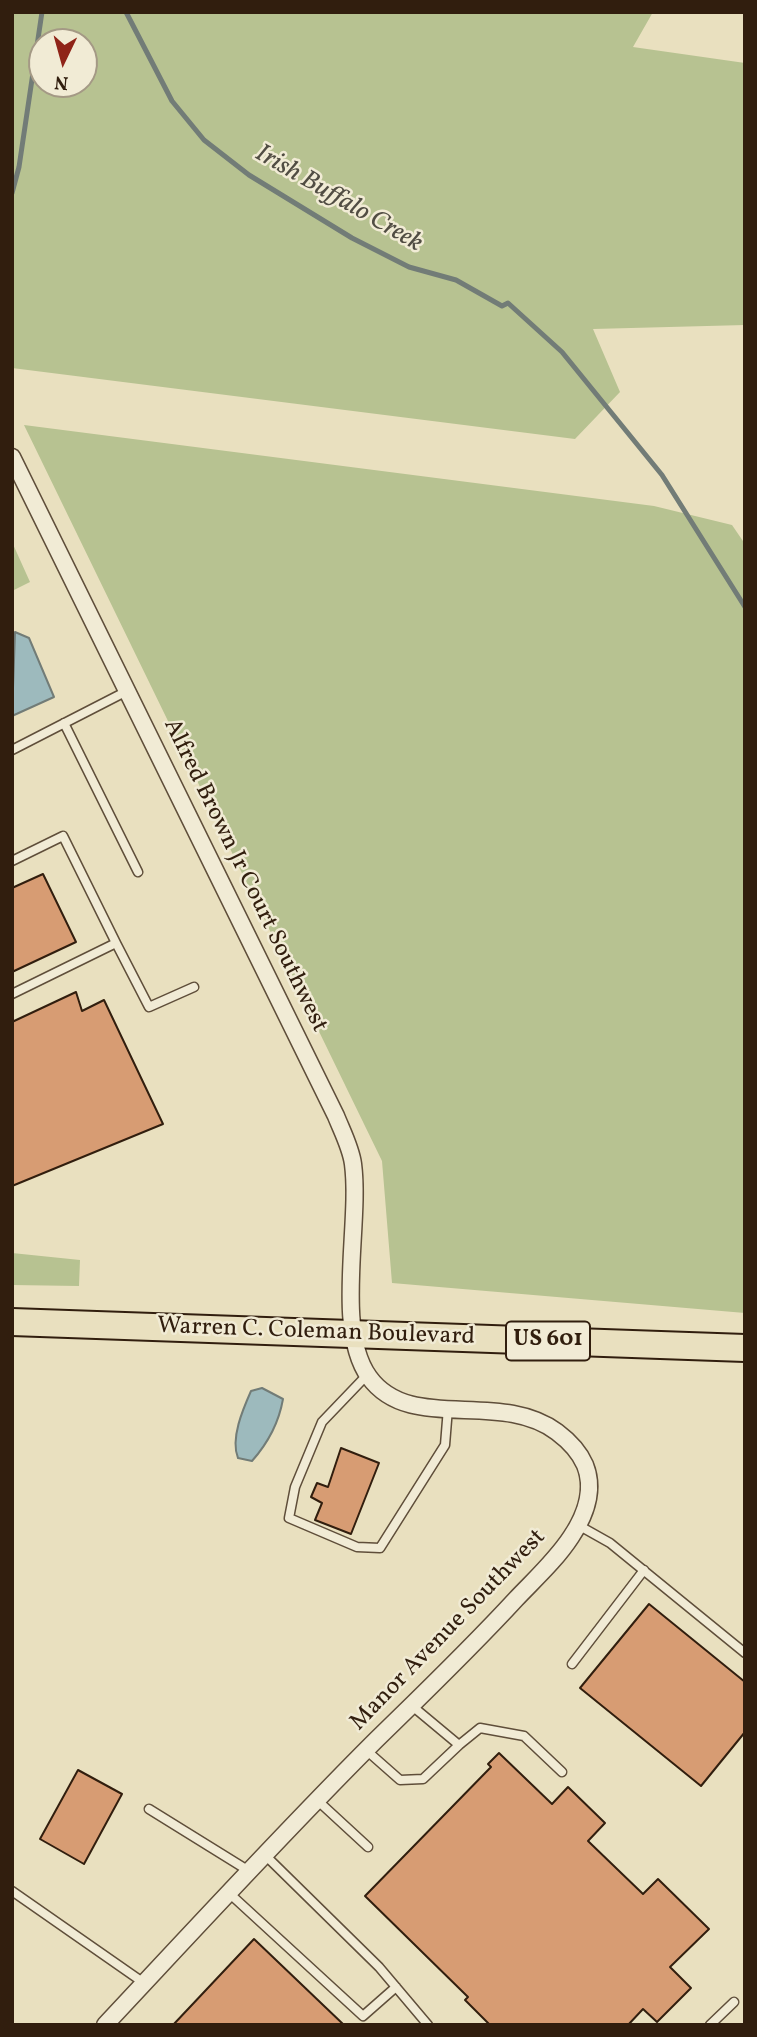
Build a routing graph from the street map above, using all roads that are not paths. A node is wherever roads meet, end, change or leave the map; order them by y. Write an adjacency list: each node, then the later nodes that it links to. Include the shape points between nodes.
1 (12, 457): 2 (street, Alfred Brown Jr Court Southwest)
2 (127, 691): 3 (lane); 11 (street, Alfred Brown Jr Court Southwest, via 336,1116 353,1162)
3 (64, 723): 4 (lane); 6 (lane)
4 (12, 750)
5 (12, 861): 7 (lane, via 63,836)
6 (138, 872)
7 (116, 943): 8 (lane, via 149,1007); 9 (lane)
8 (194, 987)
9 (12, 994)
10 (12, 1322): 11 (highway, Warren C. Coleman Boulevard / US 601)
11 (352, 1335): 12 (highway, Warren C. Coleman Boulevard / US 601); 13 (street, Manor Avenue Southwest)
12 (745, 1348)
13 (367, 1375): 14 (street, Manor Avenue Southwest, via 393,1401); 14 (lane, via 322,1422 295,1487 289,1518 357,1547 380,1548 445,1445)
14 (448, 1408): 15 (street, Manor Avenue Southwest, via 514,1412 545,1423 570,1441 588,1477 587,1504)
15 (578, 1525): 16 (lane); 19 (street, Manor Avenue Southwest, via 556,1556)
16 (644, 1570): 17 (lane); 18 (lane)
17 (745, 1653)
18 (572, 1664)
19 (411, 1706): 20 (lane); 21 (street, Manor Avenue Southwest)
20 (459, 1745): 21 (lane, via 423,1779 400,1780); 22 (lane, via 480,1728 524,1735)
21 (366, 1750): 23 (street, Manor Avenue Southwest)
22 (562, 1772)
23 (317, 1800): 25 (lane); 26 (street, Manor Avenue Southwest)
24 (149, 1809): 27 (lane)
25 (368, 1847)
26 (265, 1855): 27 (street, Manor Avenue Southwest); 31 (lane)
27 (249, 1871): 29 (street, Manor Avenue Southwest)
28 (12, 1891): 30 (lane)
29 (229, 1893): 30 (street, Manor Avenue Southwest); 31 (lane, via 363,2016)
30 (144, 1983): 33 (street, Manor Avenue Southwest)
31 (396, 1987): 34 (lane)
32 (734, 2002): 35 (lane)
33 (105, 2025)
34 (428, 2025)
35 (710, 2025)

